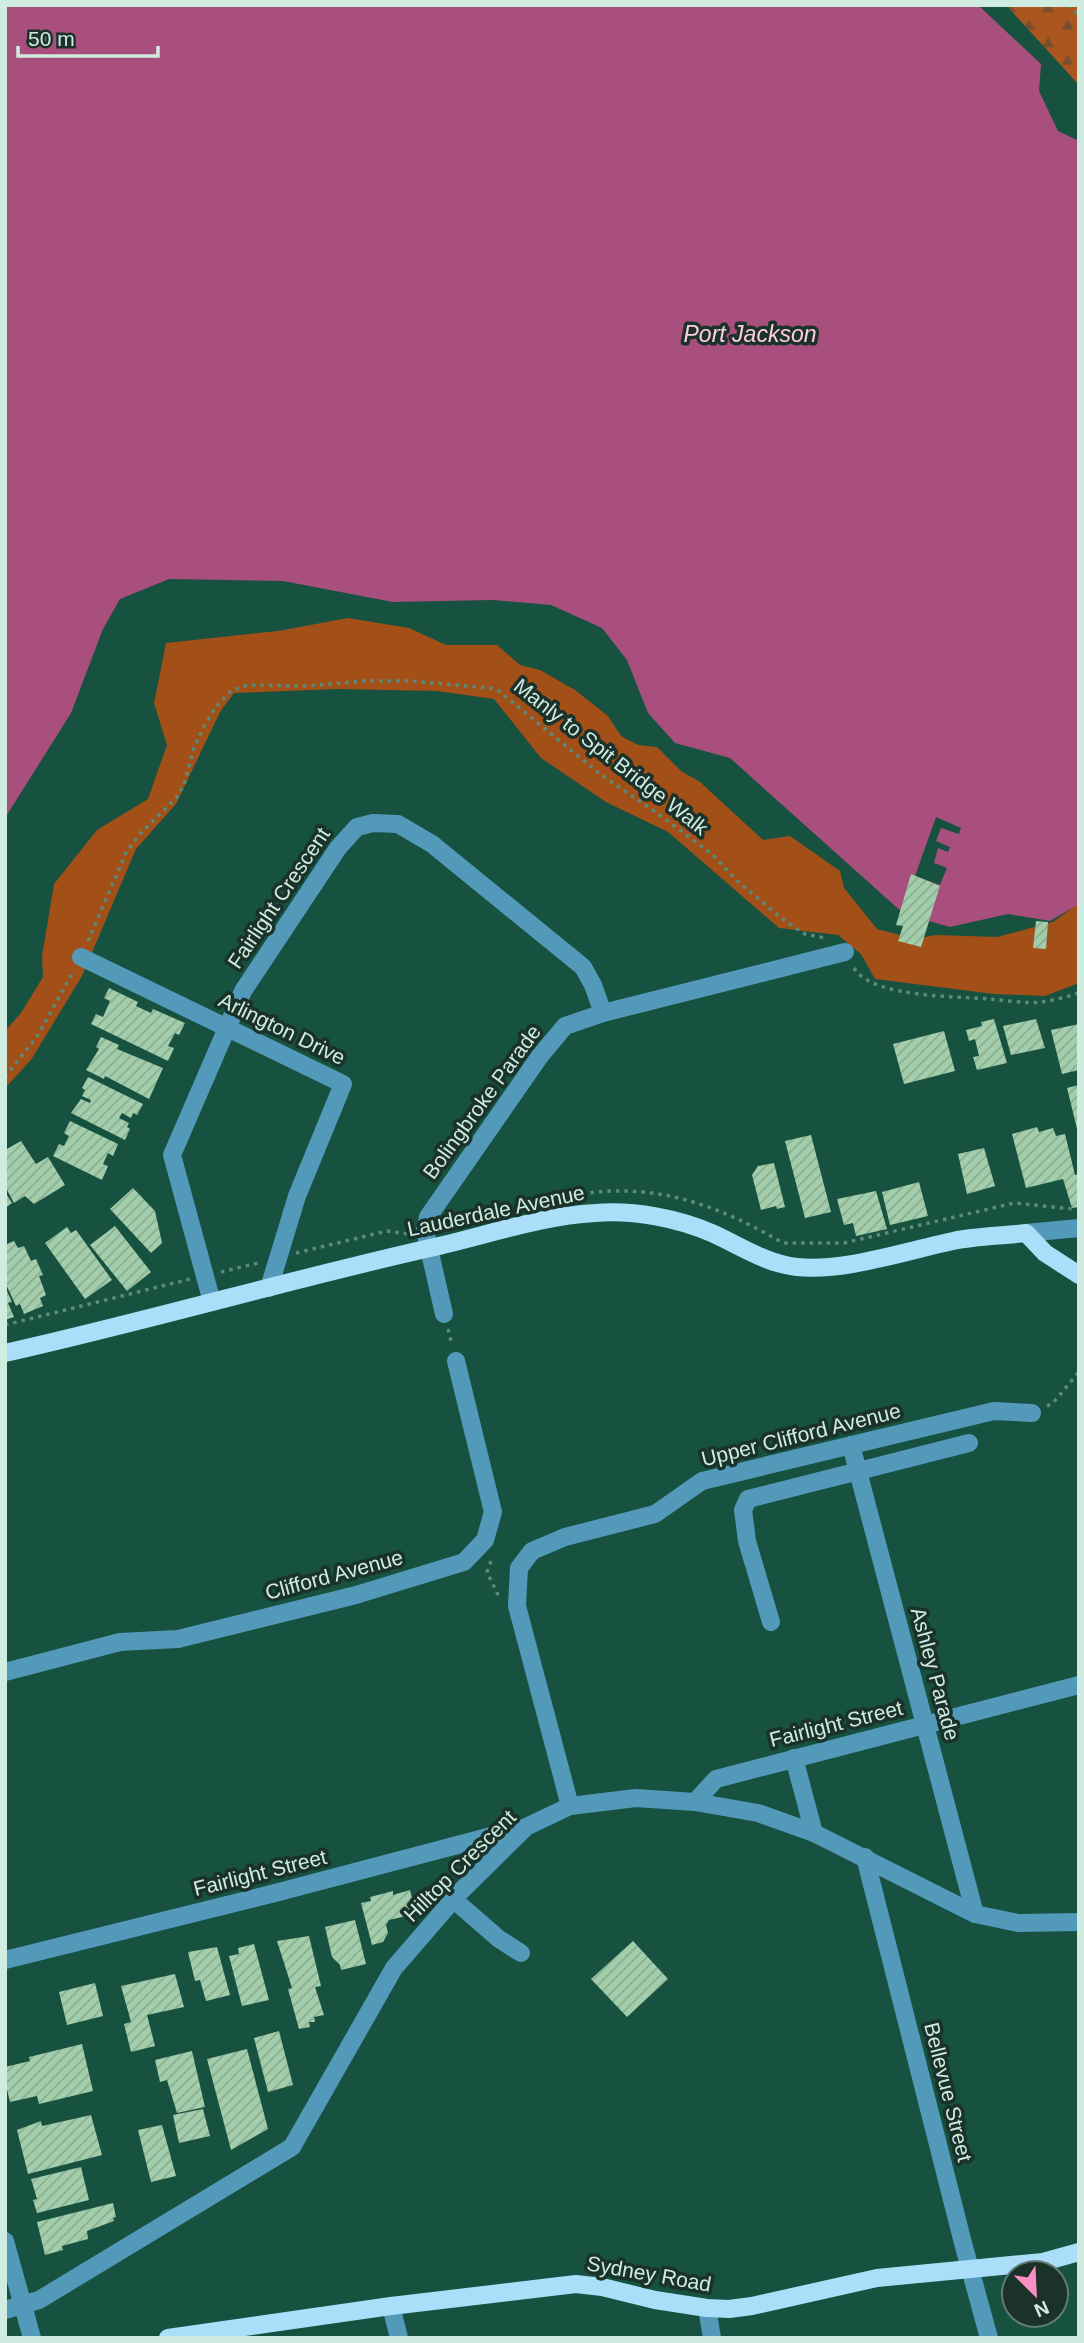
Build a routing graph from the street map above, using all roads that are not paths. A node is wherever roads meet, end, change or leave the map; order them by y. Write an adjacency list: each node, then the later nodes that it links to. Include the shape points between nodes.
1 (845, 952): 3 (street, Bolingbroke Parade)
2 (81, 957): 4 (street, Arlington Drive)
3 (603, 1013): 4 (street, Fairlight Crescent, via 583,967 552,941 432,844 398,824 373,824 357,827 338,848 243,991); 7 (street, Bolingbroke Parade, via 565,1026 540,1056 428,1217)
4 (228, 1028): 9 (street, Arlington Drive, via 343,1084 297,1196); 10 (street, Fairlight Crescent, via 172,1155)
5 (1079, 1228): 6 (street, Lauderdale Avenue)
6 (1026, 1233): 7 (main road, Lauderdale Avenue, via 957,1240 860,1262 798,1267 689,1225 614,1212 558,1218); 8 (main road, via 1045,1253)
7 (428, 1248): 9 (main road, Lauderdale Avenue); 11 (street, Bolingbroke Parade)
8 (1079, 1275)
9 (269, 1288): 10 (main road, Lauderdale Avenue)
10 (212, 1302): 12 (main road, Lauderdale Avenue)
11 (444, 1314)
12 (5, 1353)
13 (456, 1362): 19 (street, Clifford Avenue, via 493,1513 485,1540 464,1562 356,1595 178,1639 120,1642)
14 (1032, 1413): 16 (street, Upper Clifford Avenue, via 994,1411)
15 (969, 1443): 17 (street)
16 (851, 1445): 17 (street, Ashley Parade); 24 (street, Upper Clifford Avenue, via 702,1481 655,1514 565,1537 532,1551 519,1568 517,1606)
17 (858, 1471): 18 (street, via 748,1499 743,1510 747,1541); 21 (street, Ashley Parade)
18 (771, 1622)
19 (5, 1672)
20 (1079, 1685): 21 (street, Fairlight Street)
21 (926, 1725): 22 (street, Fairlight Street); 29 (street, Ashley Parade)
22 (794, 1758): 23 (street, Fairlight Street, via 716,1779); 26 (street)
23 (695, 1802): 24 (street, Hilltop Crescent, via 636,1798); 26 (street, Hilltop Crescent, via 758,1813)
24 (570, 1806): 25 (street, Hilltop Crescent)
25 (526, 1827): 28 (street, Hilltop Crescent); 32 (street, Fairlight Street)
26 (814, 1833): 27 (street, Hilltop Crescent)
27 (865, 1857): 29 (street, Hilltop Crescent); 35 (street, Bellevue Street)
28 (453, 1899): 31 (street); 37 (street, Hilltop Crescent, via 394,1968 292,2147 39,2300)
29 (975, 1914): 30 (street, Hilltop Crescent, via 1018,1923)
30 (1079, 1922)
31 (521, 1953)
32 (5, 1960)
33 (5, 2241): 37 (street)
34 (1079, 2252): 35 (main road, Sydney Road, via 1042,2262)
35 (970, 2268): 38 (main road, Sydney Road, via 877,2278 752,2306); 43 (street, Bellevue Street)
36 (391, 2306): 38 (main road, Sydney Road, via 576,2284); 40 (main road, Sydney Road); 41 (street)
37 (14, 2308): 39 (street)
38 (707, 2308): 42 (street)
39 (32, 2338)
40 (168, 2338)
41 (399, 2338)
42 (712, 2338)
43 (989, 2338)

